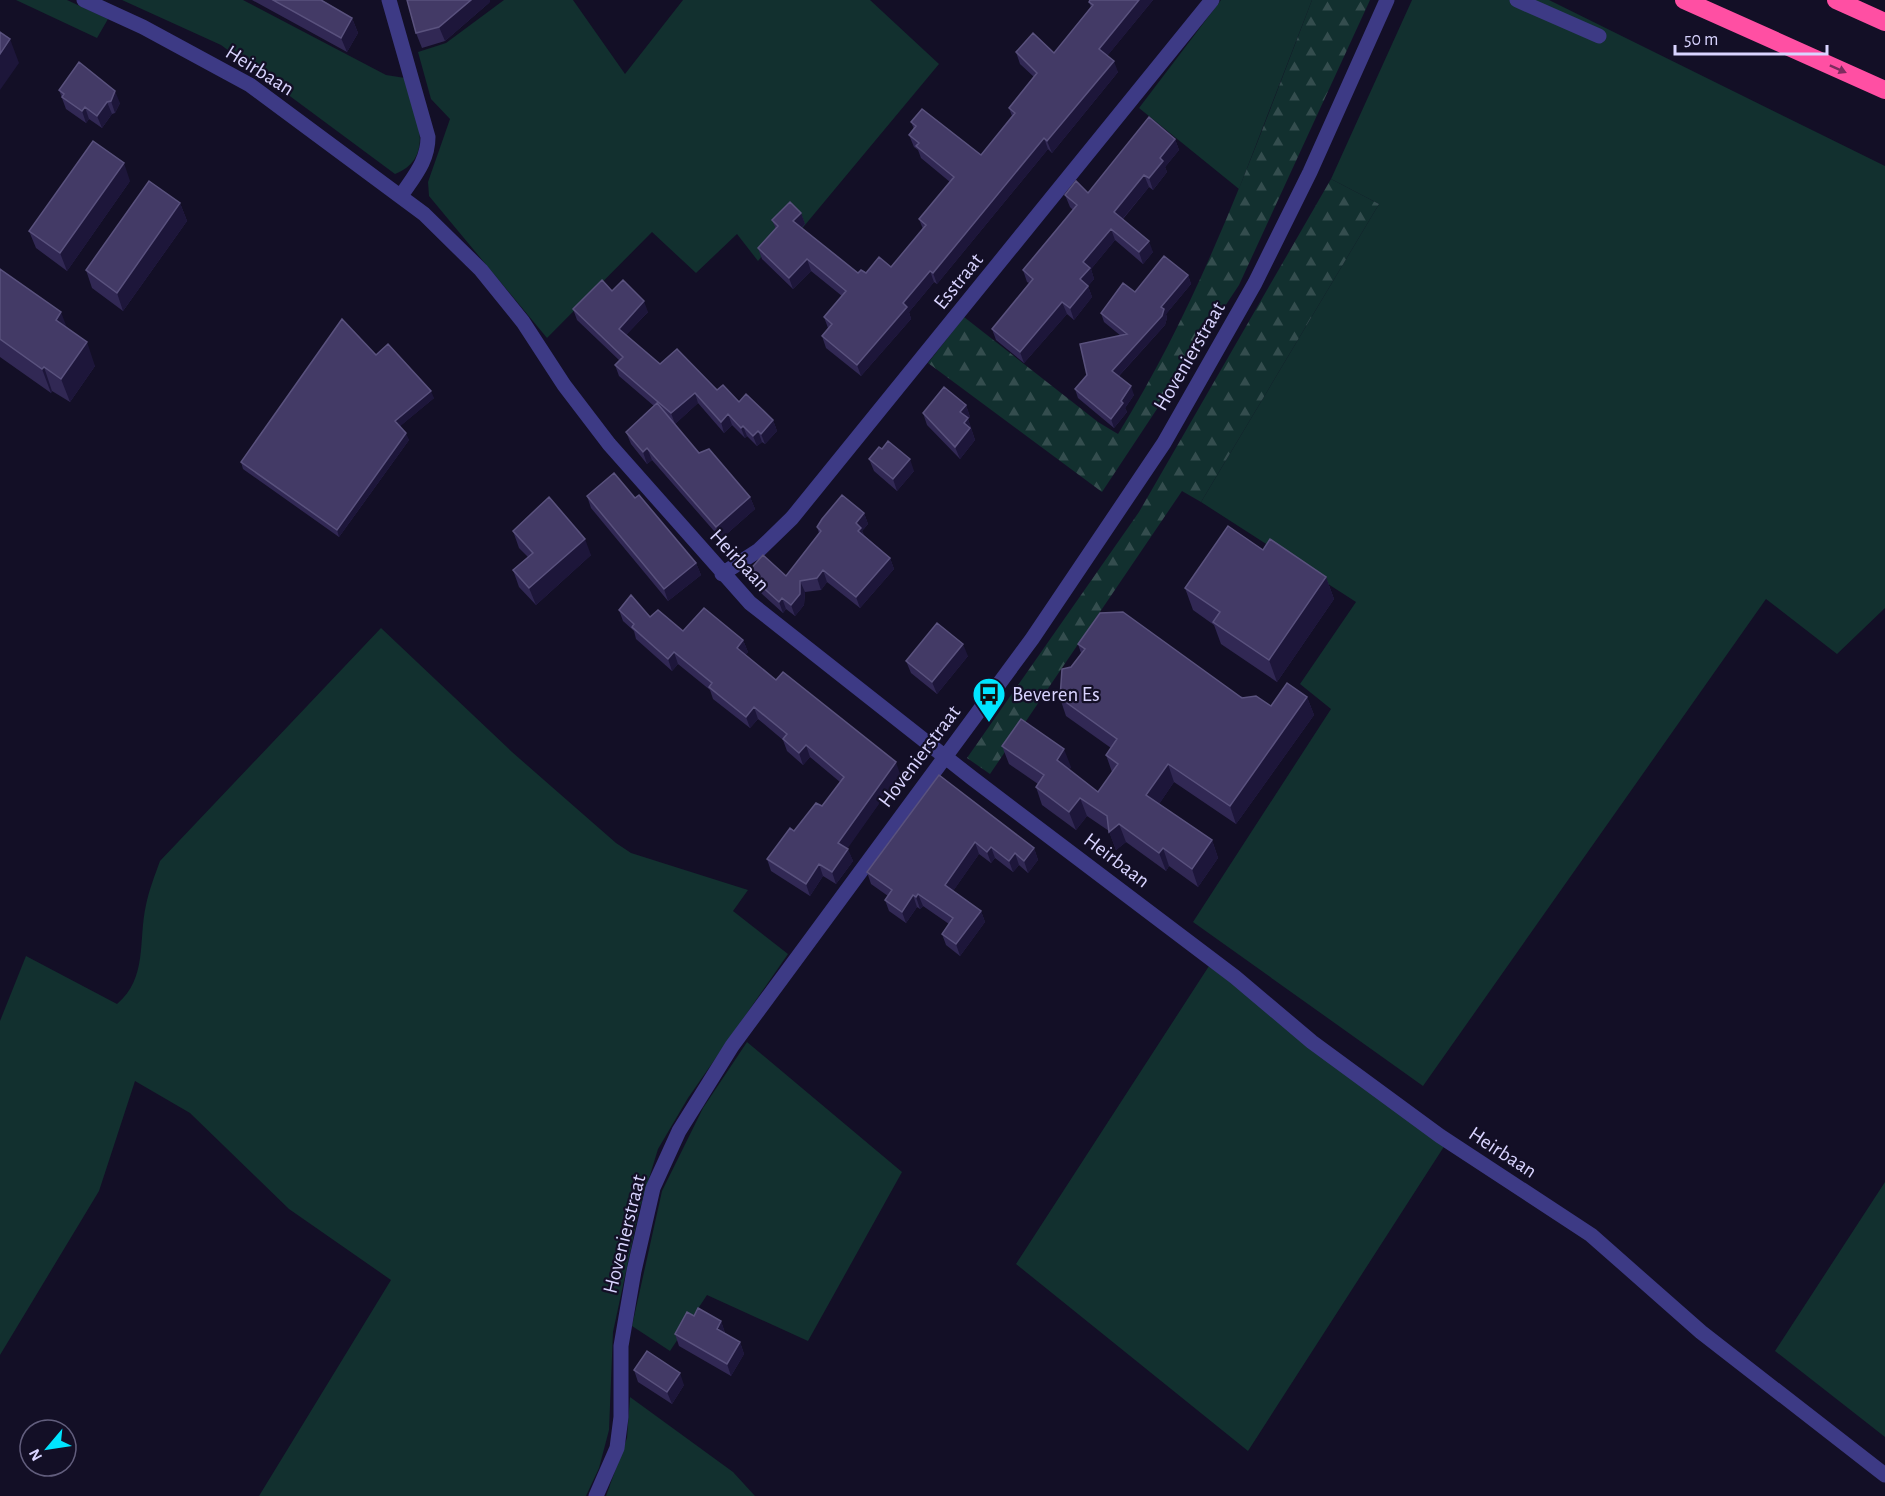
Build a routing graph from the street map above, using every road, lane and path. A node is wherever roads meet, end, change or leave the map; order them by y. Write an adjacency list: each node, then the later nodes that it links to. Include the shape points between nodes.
1 (84, 0): 11 (street, Heirbaan, via 250,85)
2 (389, 0): 11 (street, via 428,137 423,164)
3 (1212, 0): 12 (street, Esstraat, via 792,518 759,550)
4 (1387, 0): 13 (street, Hovenierstraat, via 1255,283 1164,443 1032,639)
5 (1517, 0): 9 (street)
6 (1684, 0): 10 (highway, one-way to 10)
7 (1836, 0): 8 (highway)
8 (1885, 22)
9 (1599, 36)
10 (1885, 90)
11 (401, 196): 12 (street, Heirbaan, via 481,270 523,322 609,444)
12 (722, 574): 13 (street, Heirbaan, via 798,643)
13 (945, 756): 14 (street, Heirbaan, via 1403,1109 1591,1235 1710,1339); 15 (street, Hovenierstraat, via 732,1046 679,1131 654,1188 634,1271 621,1346 617,1448)
14 (1885, 1475)
15 (596, 1496)

